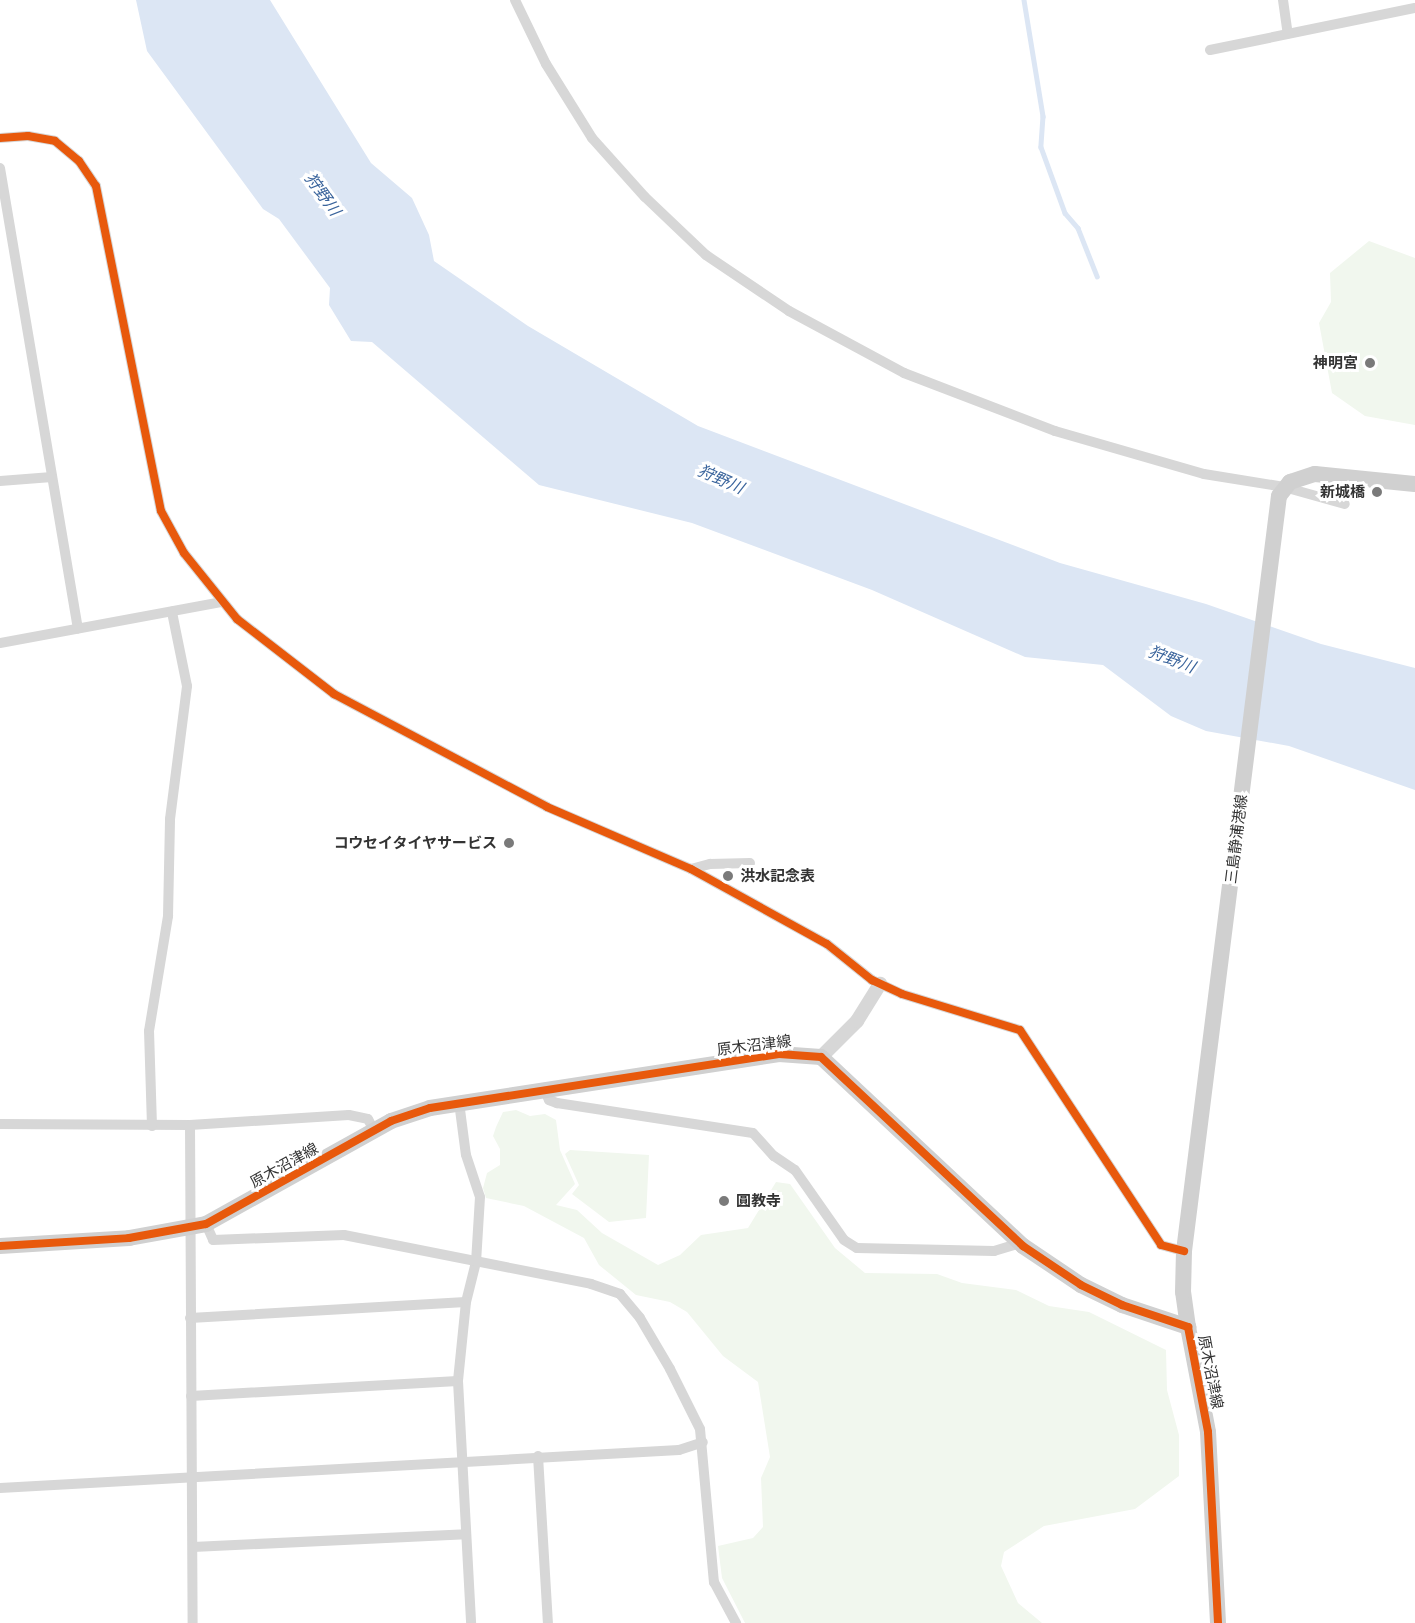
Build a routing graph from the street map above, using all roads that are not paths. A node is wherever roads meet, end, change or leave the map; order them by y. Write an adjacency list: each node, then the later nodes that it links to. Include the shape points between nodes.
1 (515, 0): 11 (street, via 546,64 591,138 668,218 745,284 849,346 904,373 1002,412 1126,454)
2 (1283, 0): 4 (street)
3 (1415, 8): 4 (street)
4 (1288, 34): 5 (street)
5 (1210, 50)
6 (0, 138): 13 (street, via 28,136 55,141 79,161 96,186 122,302 155,492 175,538)
7 (0, 168): 8 (street)
8 (52, 477): 9 (street); 15 (street)
9 (0, 481)
10 (1415, 484): 11 (main road, via 1315,474)
11 (1282, 491): 12 (street); 30 (main road, 三島静浦港線)
12 (1345, 504)
13 (222, 602): 14 (street); 18 (street, via 267,644 334,694 547,807)
14 (171, 612): 15 (street); 25 (street, via 187,686 170,819 168,916 148,1031)
15 (78, 628): 16 (street)
16 (0, 643)
17 (750, 863): 18 (street, via 710,864)
18 (691, 869): 19 (street, via 827,945)
19 (880, 984): 20 (street, via 857,1021); 30 (street, via 1020,1030 1161,1245)
20 (820, 1057): 21 (main road, 原木沼津線, via 779,1054); 28 (main road, 原木沼津線)
21 (545, 1091): 22 (main road, 原木沼津線); 28 (street, via 549,1100 557,1103 753,1132 774,1156 795,1170 838,1233 858,1248 994,1251)
22 (459, 1102): 26 (main road, 原木沼津線, via 412,1113); 31 (street, via 466,1155 480,1197)
23 (0, 1124): 25 (street)
24 (190, 1125): 25 (street); 26 (street, via 350,1115 368,1119); 27 (street)
25 (152, 1126)
26 (374, 1131): 27 (main road, 原木沼津線)
27 (198, 1225): 29 (main road, 原木沼津線, via 129,1238); 31 (street, via 213,1240 344,1235); 33 (street)
28 (1020, 1243): 34 (main road, 原木沼津線, via 1081,1285 1122,1305)
29 (0, 1246)
30 (1184, 1251): 34 (main road, 三島静浦港線, via 1183,1292)
31 (476, 1262): 32 (street); 37 (street, via 591,1284 620,1294 640,1318 670,1369)
32 (466, 1302): 33 (street); 35 (street)
33 (190, 1318): 36 (street)
34 (1188, 1328): 48 (main road, 原木沼津線, via 1208,1432)
35 (458, 1381): 36 (street); 39 (street)
36 (191, 1396): 40 (street)
37 (703, 1442): 38 (street, via 690,1449); 47 (street, via 714,1582)
38 (538, 1456): 39 (street); 46 (street)
39 (462, 1460): 40 (street); 42 (street)
40 (192, 1479): 41 (street); 43 (street)
41 (0, 1488)
42 (466, 1534): 43 (street); 45 (street)
43 (193, 1547): 44 (street)
44 (193, 1623)
45 (471, 1623)
46 (548, 1623)
47 (736, 1623)
48 (1218, 1623)

